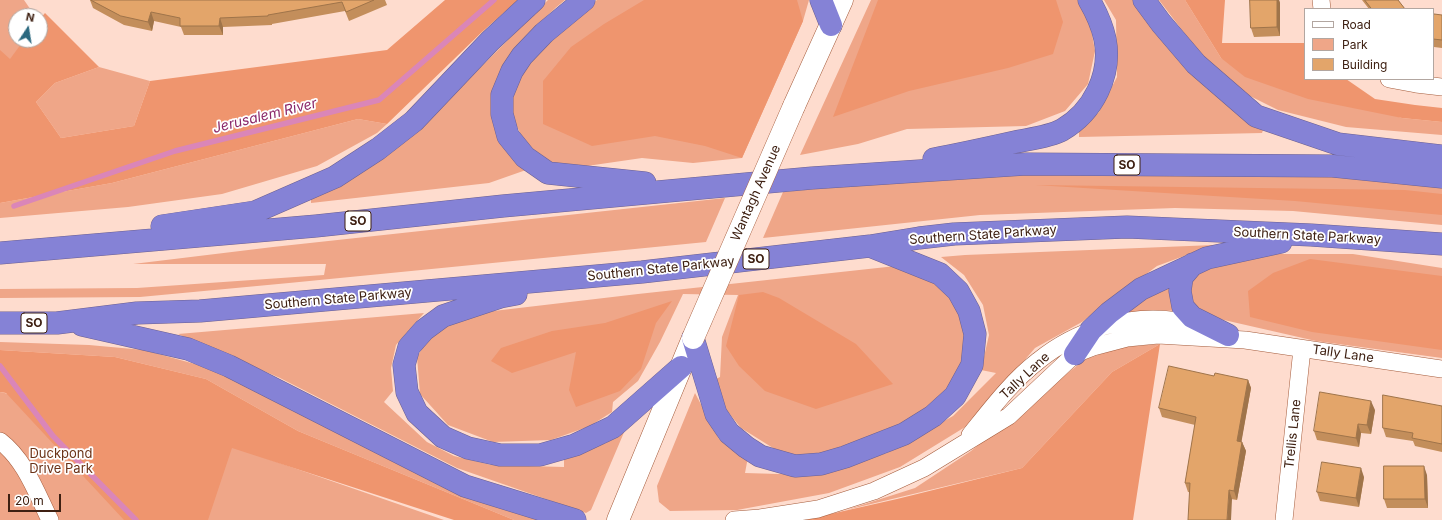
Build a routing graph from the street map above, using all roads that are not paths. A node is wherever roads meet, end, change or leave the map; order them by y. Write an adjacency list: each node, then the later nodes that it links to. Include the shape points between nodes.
1 (534, 0): 15 (highway, via 490,41 414,121 378,149 335,177 255,212 148,228)
2 (584, 0): 13 (highway, via 544,33 512,70 502,95 502,114 508,136 525,157 548,173)
3 (821, 0): 7 (highway)
4 (842, 0): 7 (main road, Wantagh Avenue)
5 (1089, 0): 12 (highway, via 1097,14 1105,39 1106,60 1101,85 1083,114 1061,130 935,159)
6 (1144, 0): 10 (highway, via 1196,64 1256,116 1338,144)
7 (832, 25): 25 (main road, Wantagh Avenue, bridge)
8 (1394, 80): 9 (street)
9 (1442, 87)
10 (1442, 156)
11 (1442, 177): 12 (highway, SO, via 1333,166 1026,164)
12 (812, 178): 13 (highway, SO)
13 (716, 187): 18 (highway, SO, via 316,226)
14 (1311, 235): 16 (highway, Southern State Parkway / SO); 17 (highway, Southern State Parkway / SO, via 1127,227 954,234); 19 (highway, via 1207,258)
15 (0, 242)
16 (1442, 244)
17 (870, 246): 20 (highway, Southern State Parkway / SO); 25 (highway, via 940,274 958,291 969,311 975,334 972,365 955,396 933,416 904,434 845,458 821,464 795,466 760,456 730,433 716,414)
18 (0, 253)
19 (1193, 264): 23 (highway, via 1141,289); 24 (highway, via 1182,277 1180,291 1183,307 1192,317)
20 (642, 272): 21 (highway, Southern State Parkway / SO, via 200,311 137,313); 28 (highway, via 500,297 443,316 424,330 409,347 404,365 407,392 417,413 443,437 468,448 500,455 540,455 575,445 613,427)
21 (69, 322): 22 (highway, Southern State Parkway / SO); 34 (highway, via 188,350 229,366 464,486)
22 (0, 323)
23 (1091, 330): 24 (street, Tally Lane, via 1146,319 1178,321); 27 (highway); 31 (street, Tally Lane, via 1067,341 1038,361 1006,392)
24 (1236, 337): 26 (street, Tally Lane); 27 (street, Tally Lane, via 1135,337)
25 (693, 338): 28 (main road, Wantagh Avenue)
26 (1302, 349): 29 (street, Tally Lane); 36 (street, Trellis Lane)
27 (1075, 354): 31 (street, Tally Lane, via 1009,416)
28 (681, 367): 32 (main road, Wantagh Avenue)
29 (1442, 368)
30 (0, 441): 33 (street, via 8,447 27,473)
31 (961, 445): 35 (street, Tally Lane, via 924,468 874,491 818,509)
32 (623, 519)
33 (50, 520)
34 (575, 520)
35 (734, 520)
36 (1284, 520)

